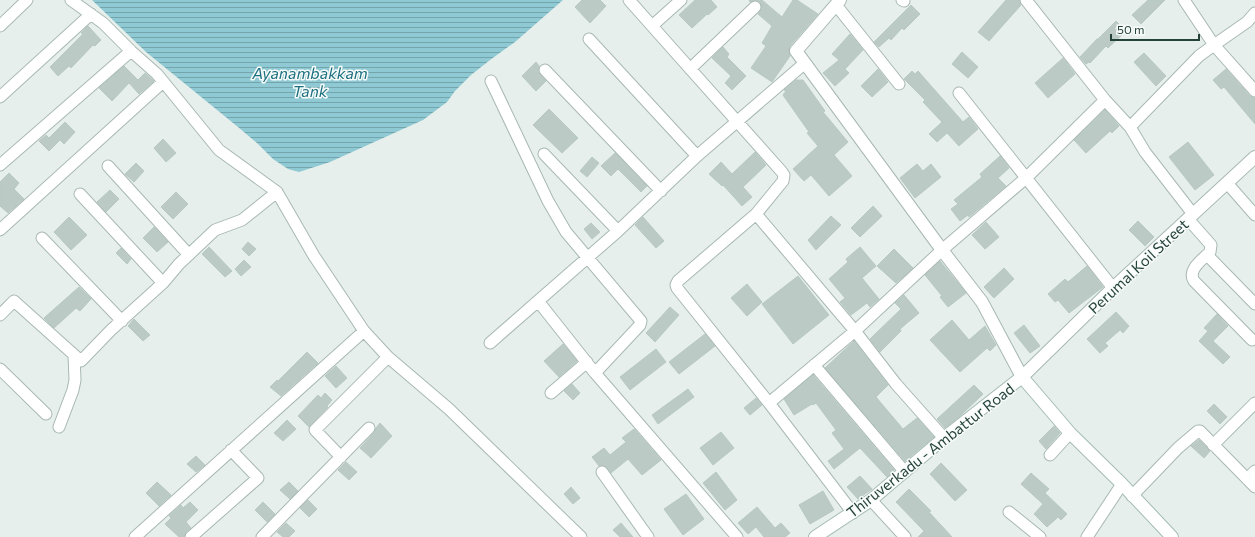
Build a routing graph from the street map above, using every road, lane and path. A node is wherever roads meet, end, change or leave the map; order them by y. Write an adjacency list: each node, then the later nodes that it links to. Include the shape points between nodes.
1 (27, 0): 11 (street)
2 (71, 0): 10 (street)
3 (629, 0): 12 (street)
4 (681, 0): 12 (street)
5 (1026, 0): 25 (street)
6 (1184, 0): 14 (street)
7 (838, 2): 16 (street, via 796,51); 21 (street)
8 (755, 7): 18 (street)
9 (1255, 13): 14 (street, via 1247,22)
10 (91, 14): 15 (street); 24 (street)
11 (0, 26)
12 (652, 26): 18 (street)
13 (589, 39): 29 (street)
14 (1214, 45): 22 (street); 27 (street, via 1199,56)
15 (131, 51): 20 (street); 31 (street)
16 (805, 63): 26 (street); 44 (street)
17 (545, 70): 35 (street)
18 (690, 70): 26 (street)
19 (491, 81): 47 (street, via 548,201 566,232)
20 (163, 82): 36 (street, via 219,150); 41 (street)
21 (899, 84)
22 (1255, 91)
23 (959, 93): 33 (street)
24 (0, 97)
25 (1105, 100): 27 (street); 33 (street)
26 (736, 121): 29 (street); 38 (street, via 784,175 783,181)
27 (1130, 128): 40 (street)
28 (544, 154): 42 (street)
29 (697, 156): 35 (street)
30 (1255, 156): 34 (street, Perumal Koil Street)
31 (0, 165)
32 (108, 166): 45 (street)
33 (1026, 178): 44 (street); 49 (street)
34 (1227, 183): 39 (street); 40 (street, Perumal Koil Street)
35 (661, 191): 42 (street)
36 (277, 192): 45 (street, via 242,220 215,230); 54 (street, via 314,256)
37 (80, 194): 48 (street)
38 (756, 214): 55 (street); 66 (street, via 676,285)
39 (1255, 215)
40 (1190, 216): 46 (street, via 1211,245); 49 (street, Perumal Koil Street)
41 (1, 228)
42 (618, 231): 47 (street)
43 (42, 238): 53 (street)
44 (942, 250): 55 (street); 64 (street, via 982,302)
45 (189, 255): 48 (street)
46 (1207, 255): 51 (street); 56 (street, via 1192,271 1192,278)
47 (587, 258): 50 (street); 63 (street, via 641,321)
48 (162, 283): 53 (street)
49 (1113, 288): 64 (street, Perumal Koil Street)
50 (538, 301): 57 (street); 60 (street)
51 (1255, 304)
52 (0, 315): 58 (street, via 14,301)
53 (122, 321): 58 (street, via 81,361)
54 (364, 331): 59 (street); 74 (street)
55 (855, 331): 61 (street); 72 (street, via 896,384)
56 (1252, 340)
57 (490, 343)
58 (74, 355): 69 (street, via 73,390)
59 (388, 357): 76 (street, via 315,430); 88 (street, via 470,429)
60 (587, 362): 63 (street); 65 (street)
61 (814, 365): 66 (street); 78 (street)
62 (0, 369): 68 (street)
63 (595, 373): 90 (street)
64 (1022, 377): 71 (street, Thiruverkadu - Ambattur Road); 72 (street, Thiruverkadu - Ambattur Road)
65 (551, 393)
66 (769, 403): 84 (street)
67 (1255, 403): 73 (street)
68 (46, 414)
69 (59, 427)
70 (369, 428): 76 (street)
71 (1070, 433): 75 (street); 80 (street, Thiruverkadu - Ambattur Road)
72 (944, 438): 78 (street, Thiruverkadu - Ambattur Road)
73 (1213, 445): 79 (street); 81 (street, via 1198,430)
74 (231, 450): 85 (street); 86 (street, via 258,478)
75 (1050, 454)
76 (341, 457): 87 (street)
77 (602, 472): 89 (street)
78 (905, 472): 82 (street, Thiruverkadu - Ambattur Road)
79 (1252, 479)
80 (1122, 484): 81 (street, Thiruverkadu - Ambattur Road); 94 (street)
81 (1132, 496): 95 (street, Thiruverkadu - Ambattur Road)
82 (871, 500): 84 (street, Thiruverkadu - Ambattur Road); 92 (street)
83 (1009, 512): 93 (street)
84 (853, 513): 91 (street, Thiruverkadu - Ambattur Road)
85 (135, 537)
86 (192, 537)
87 (262, 537)
88 (581, 537)
89 (648, 537)
90 (737, 537)
91 (815, 537)
92 (905, 537)
93 (1040, 537)
94 (1087, 537)
95 (1172, 537)

